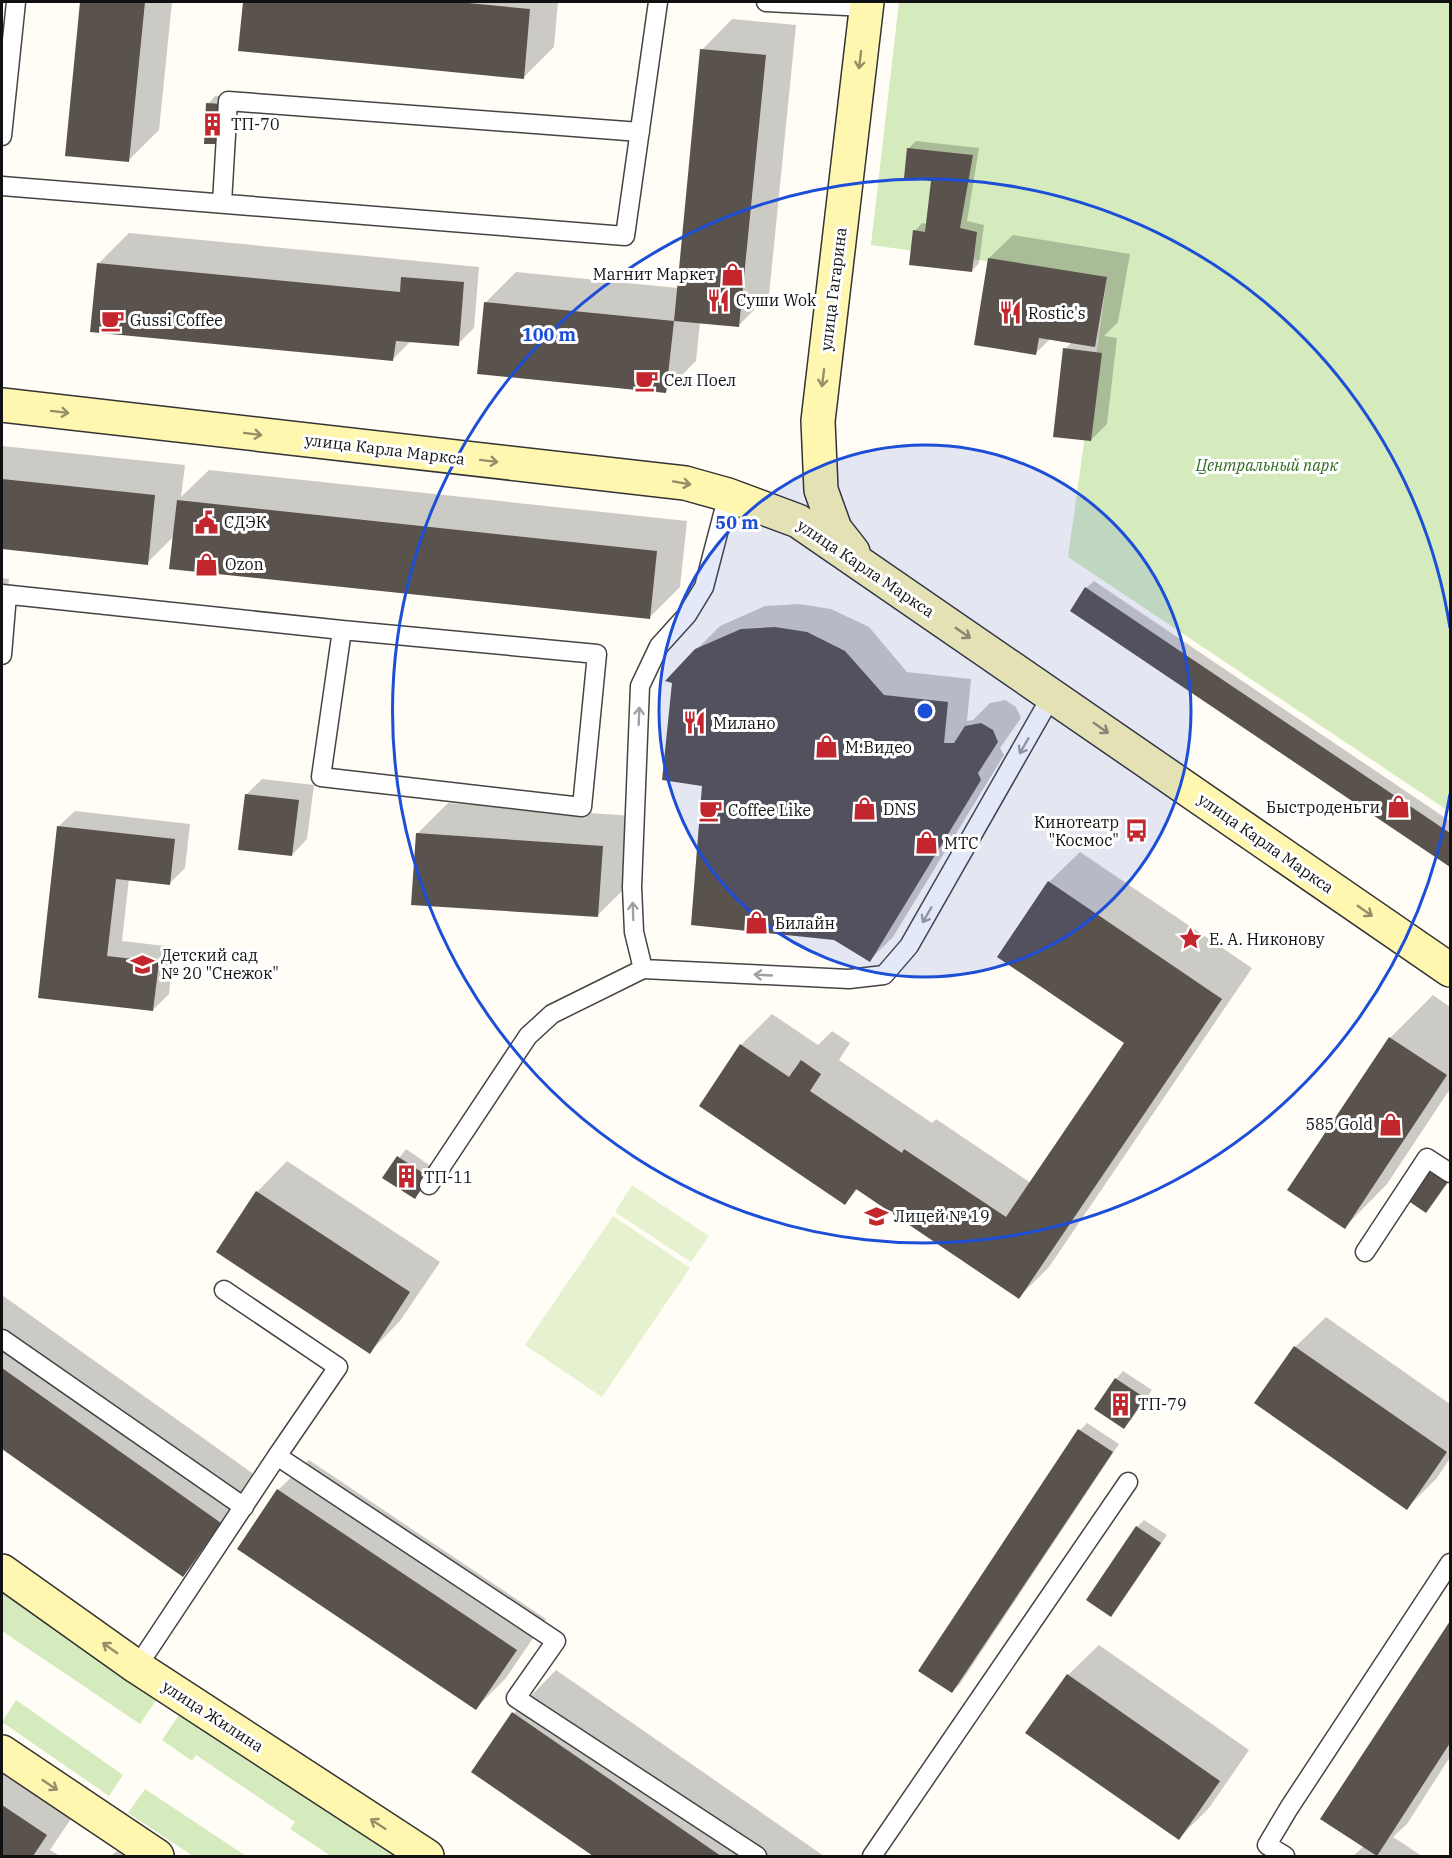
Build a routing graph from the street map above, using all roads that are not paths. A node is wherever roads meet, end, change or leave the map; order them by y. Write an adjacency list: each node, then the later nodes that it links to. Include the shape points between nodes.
1 (16, 2): 6 (lane)
2 (658, 2): 5 (lane)
3 (766, 2): 4 (lane)
4 (867, 4): 11 (main road, улица Гагарина, one-way to 11, via 818,421 822,490 835,529)
5 (640, 132): 8 (lane, via 626,236); 8 (lane, via 228,101)
6 (2, 136)
7 (2, 186): 8 (lane)
8 (222, 204)
9 (2, 405): 10 (main road, улица Карла Маркса, one-way to 10, via 685,483)
10 (728, 495): 11 (main road, улица Карла Маркса, via 798,521); 16 (lane, one-way to 10, via 634,932 632,887 640,686 659,646 687,615 704,587)
11 (862, 565): 15 (main road, улица Карла Маркса, one-way to 15)
12 (4, 595): 13 (lane); 14 (lane)
13 (342, 630): 13 (lane, via 597,654 582,807 321,777)
14 (2, 655)
15 (1052, 695): 16 (lane, one-way to 16, via 909,946 884,975 849,979); 17 (main road, улица Карла Маркса, one-way to 17)
16 (643, 969): 19 (lane, via 552,1014 528,1036)
17 (1450, 970)
18 (1450, 1173): 20 (lane, via 1427,1158)
19 (429, 1185)
20 (1365, 1252)
21 (224, 1290): 23 (lane, via 339,1367)
22 (2, 1339): 25 (lane)
23 (277, 1456): 25 (lane); 32 (lane, via 556,1641 516,1698)
24 (1128, 1482): 33 (lane)
25 (244, 1507): 28 (lane)
26 (1450, 1563): 34 (lane, via 1267,1845)
27 (2, 1571): 28 (main road, улица Жилина, one-way to 27)
28 (137, 1667): 31 (main road, улица Жилина, one-way to 28)
29 (2, 1752): 30 (main road, one-way to 30)
30 (157, 1857)
31 (427, 1857)
32 (758, 1857)
33 (872, 1857)
34 (1285, 1857)

